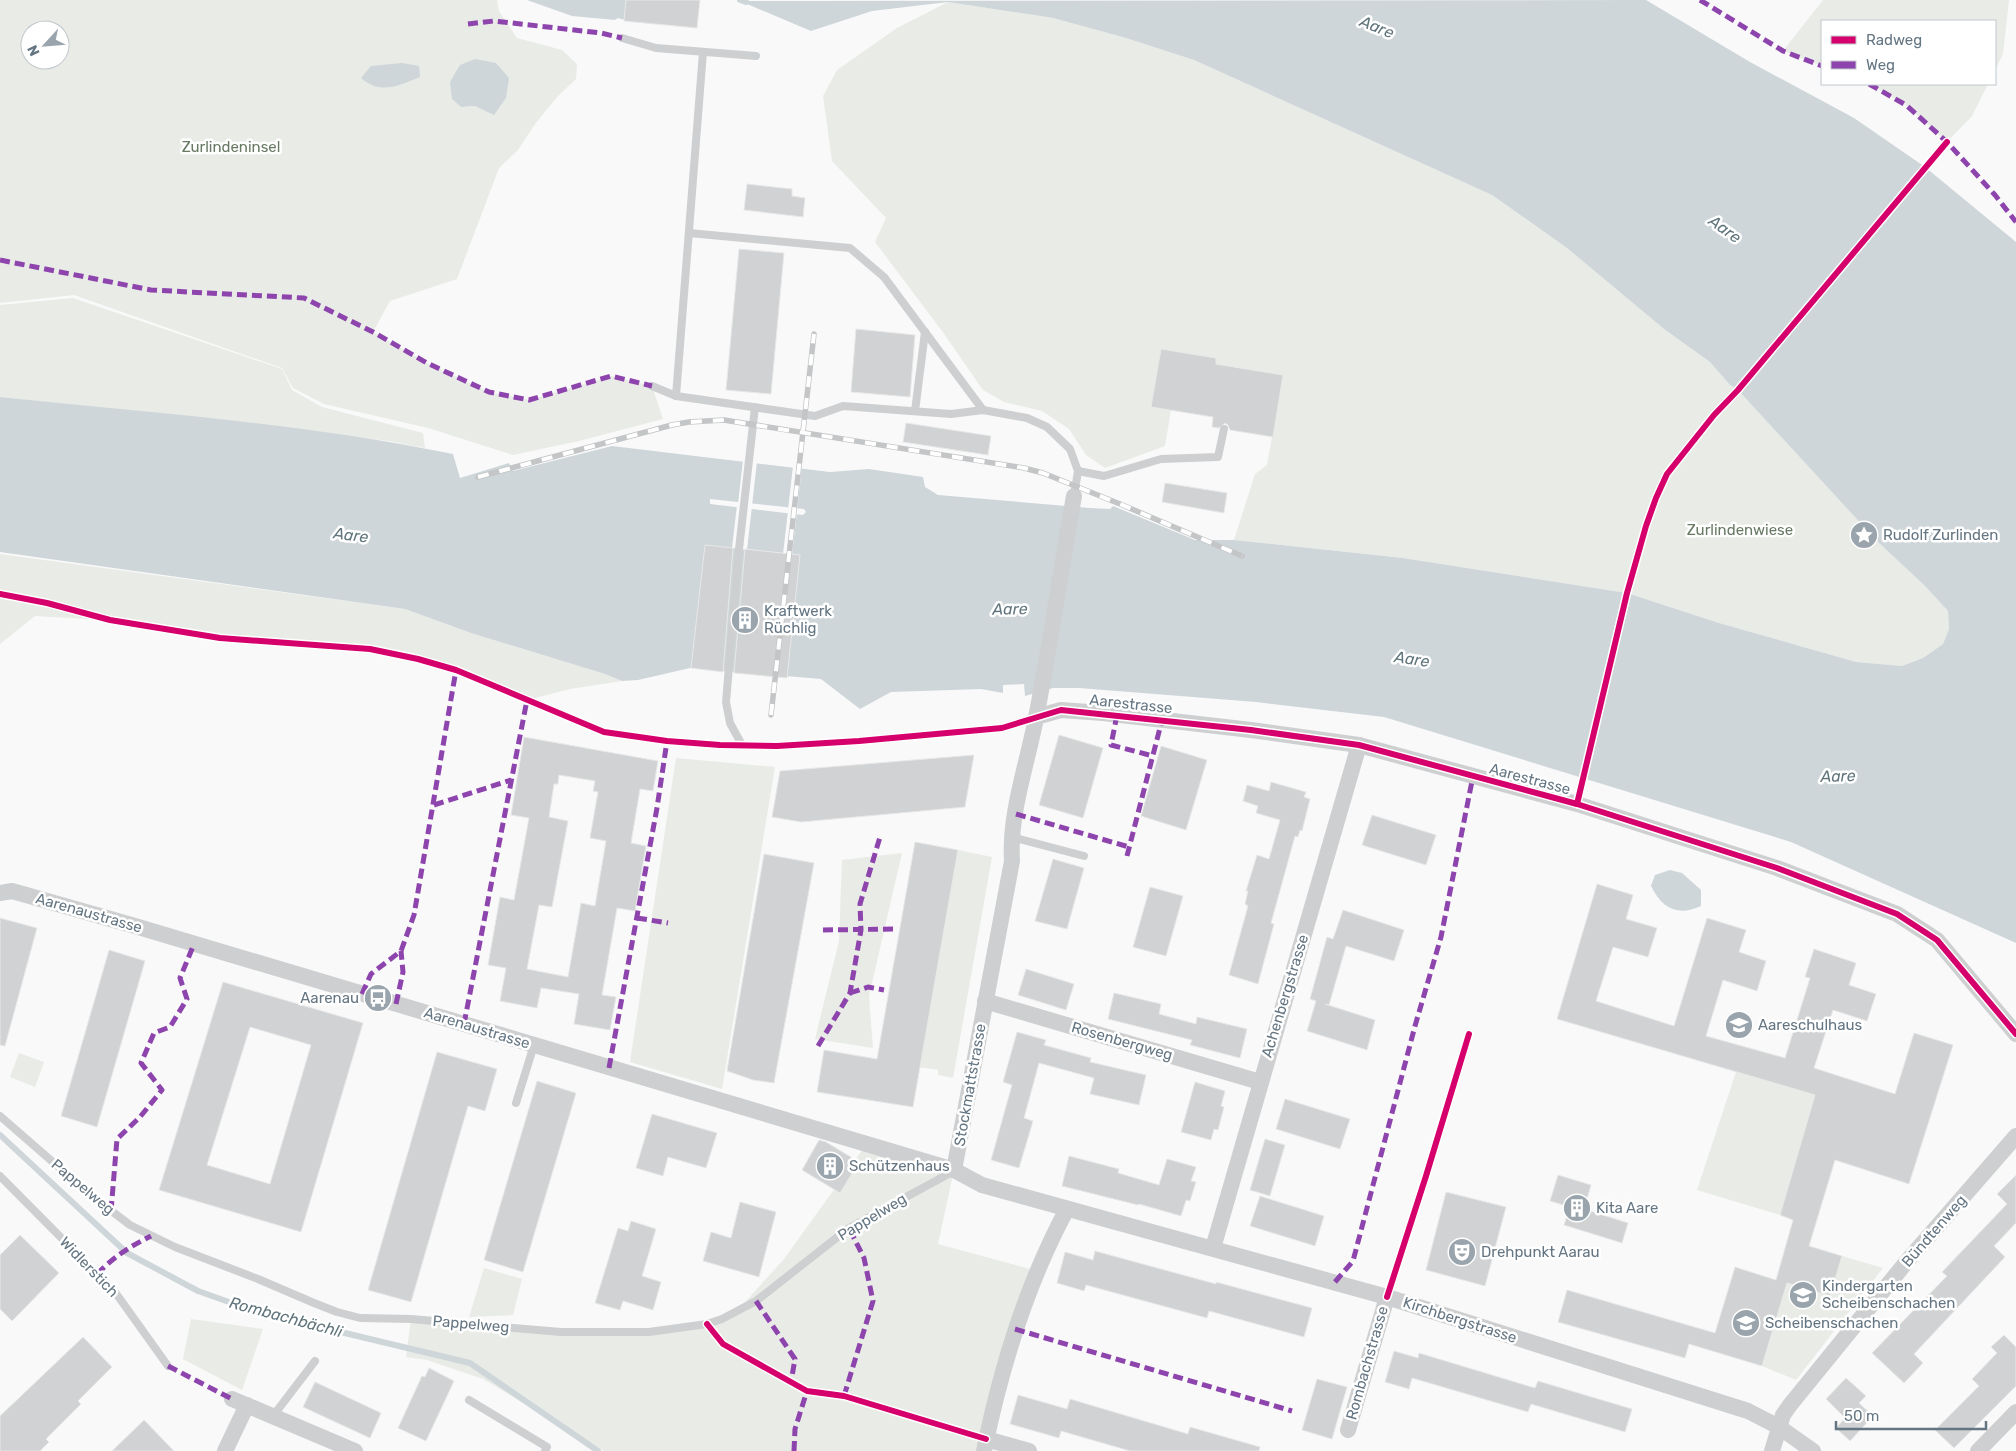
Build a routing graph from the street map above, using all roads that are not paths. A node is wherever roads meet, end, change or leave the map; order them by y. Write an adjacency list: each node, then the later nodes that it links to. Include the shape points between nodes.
1 (622, 38): 2 (lane, via 656,48)
2 (703, 52): 3 (lane); 4 (lane)
3 (756, 56)
4 (689, 233): 5 (lane, via 850,248 884,278); 7 (lane)
5 (925, 332): 9 (lane); 10 (lane)
6 (652, 386): 7 (lane)
7 (676, 396): 8 (lane)
8 (755, 408): 10 (lane, via 815,416 843,406); 16 (lane, via 726,702 730,723)
9 (983, 410): 10 (lane, via 951,414); 12 (lane, via 1027,418 1047,427 1070,449)
10 (915, 411)
11 (1224, 429): 12 (lane, via 1218,457 1161,459 1104,476)
12 (1078, 471): 13 (lane)
13 (1074, 496): 14 (street, Stockmattstrasse)
14 (1036, 717): 16 (lane, via 1002,728 983,730 859,741); 17 (street, Aarestrasse, via 1061,710 1103,713); 18 (street, Stockmattstrasse)
15 (731, 745): 16 (lane)
16 (742, 745)
17 (1359, 745): 22 (street, Aarestrasse, via 1576,804 1777,868 1897,914 1936,940); 24 (street, Achenbergstrasse)
18 (1012, 836): 19 (lane); 21 (street, Stockmattstrasse, via 1012,861)
19 (1084, 856)
20 (0, 892): 23 (street, Aarenaustrasse, via 12,891)
21 (985, 1001): 24 (street, Rosenbergweg); 28 (street, Stockmattstrasse)
22 (2016, 1034)
23 (534, 1045): 25 (lane); 28 (street, Aarenaustrasse)
24 (1260, 1082): 31 (street, Achenbergstrasse)
25 (516, 1103)
26 (0, 1116): 28 (lane, Pappelweg, via 130,1225 175,1247 337,1312 360,1318 411,1319 561,1332 649,1332 722,1319 756,1301 849,1228)
27 (2016, 1136): 38 (street, Bündtenweg, via 1908,1260 1790,1405)
28 (954, 1170): 30 (street, via 982,1185)
29 (0, 1176): 34 (lane, Widlerstich, via 115,1292)
30 (1067, 1209): 31 (street, Kirchbergstrasse); 40 (street, via 1037,1271 1015,1330 998,1384)
31 (1213, 1248): 32 (street, Kirchbergstrasse)
32 (1386, 1297): 38 (street, Kirchbergstrasse, via 1748,1411); 39 (street, Rombachstrasse)
33 (315, 1360): 37 (lane)
34 (168, 1366)
35 (469, 1400): 43 (lane, via 547,1447)
36 (2016, 1412): 47 (street)
37 (273, 1416): 41 (street, via 240,1402); 42 (street)
38 (1779, 1427): 45 (street, Bündtenweg); 46 (street, Kirchbergstrasse)
39 (1348, 1430)
40 (985, 1445): 44 (street)
41 (224, 1451)
42 (355, 1451)
43 (545, 1451)
44 (1029, 1451)
45 (1772, 1451)
46 (1813, 1451)
47 (1978, 1451)

